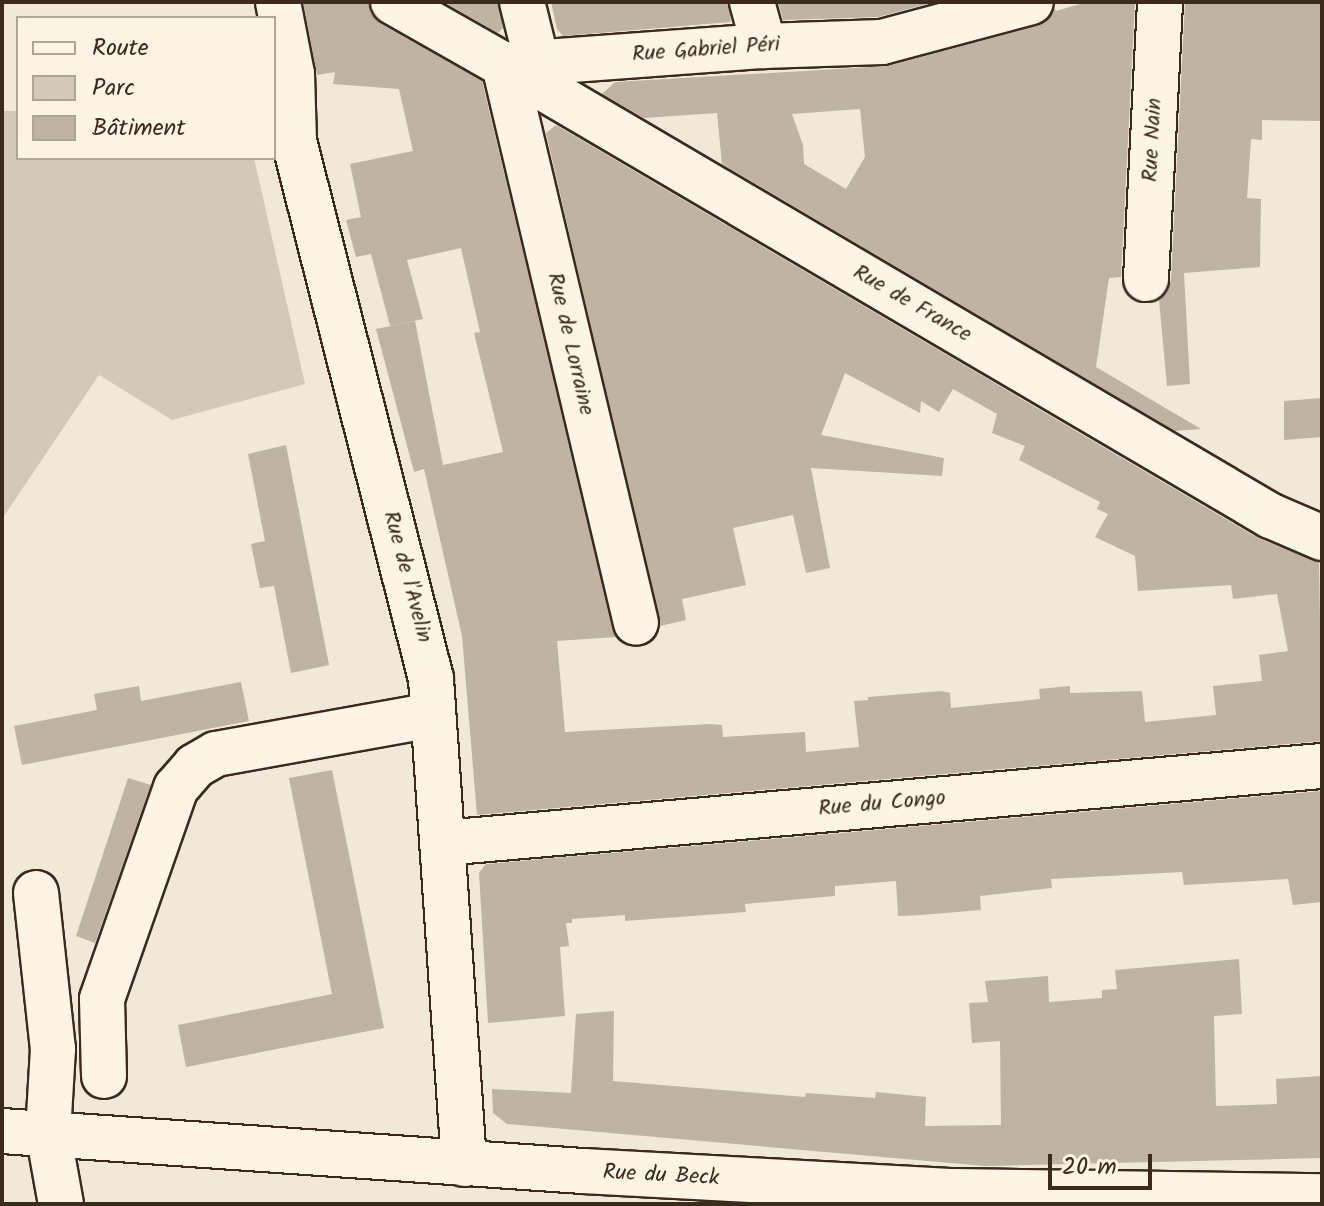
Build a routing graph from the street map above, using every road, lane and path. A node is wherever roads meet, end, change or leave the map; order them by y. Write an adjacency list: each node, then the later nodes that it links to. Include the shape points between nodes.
1 (278, 2): 12 (street, Rue de l'Avelin, via 292,74 294,141 424,639)
2 (393, 2): 8 (street)
3 (522, 2): 8 (street, Rue de Lorraine)
4 (752, 2): 7 (street)
5 (1031, 2): 7 (street, Rue Gabriel Péri, via 882,42)
6 (1160, 2): 9 (street, Rue Nain)
7 (764, 46): 8 (street, Rue Gabriel Péri)
8 (521, 64): 10 (street, Rue de France, via 1271,516); 11 (street, Rue de Lorraine)
9 (1146, 279)
10 (1322, 538)
11 (636, 623)
12 (433, 715): 14 (street, Rue de l'Avelin); 16 (street, via 216,754 195,766 176,788 102,999)
13 (1322, 766): 14 (street, Rue du Congo)
14 (443, 843): 19 (street, Rue de l'Avelin)
15 (36, 893): 18 (street, via 53,1049)
16 (104, 1076)
17 (2, 1131): 18 (street, Rue du Beck)
18 (48, 1132): 19 (street, Rue du Beck); 22 (street)
19 (464, 1164): 20 (street, Rue du Beck)
20 (583, 1188): 21 (street, Rue du Beck)
21 (1322, 1196)
22 (61, 1204)

